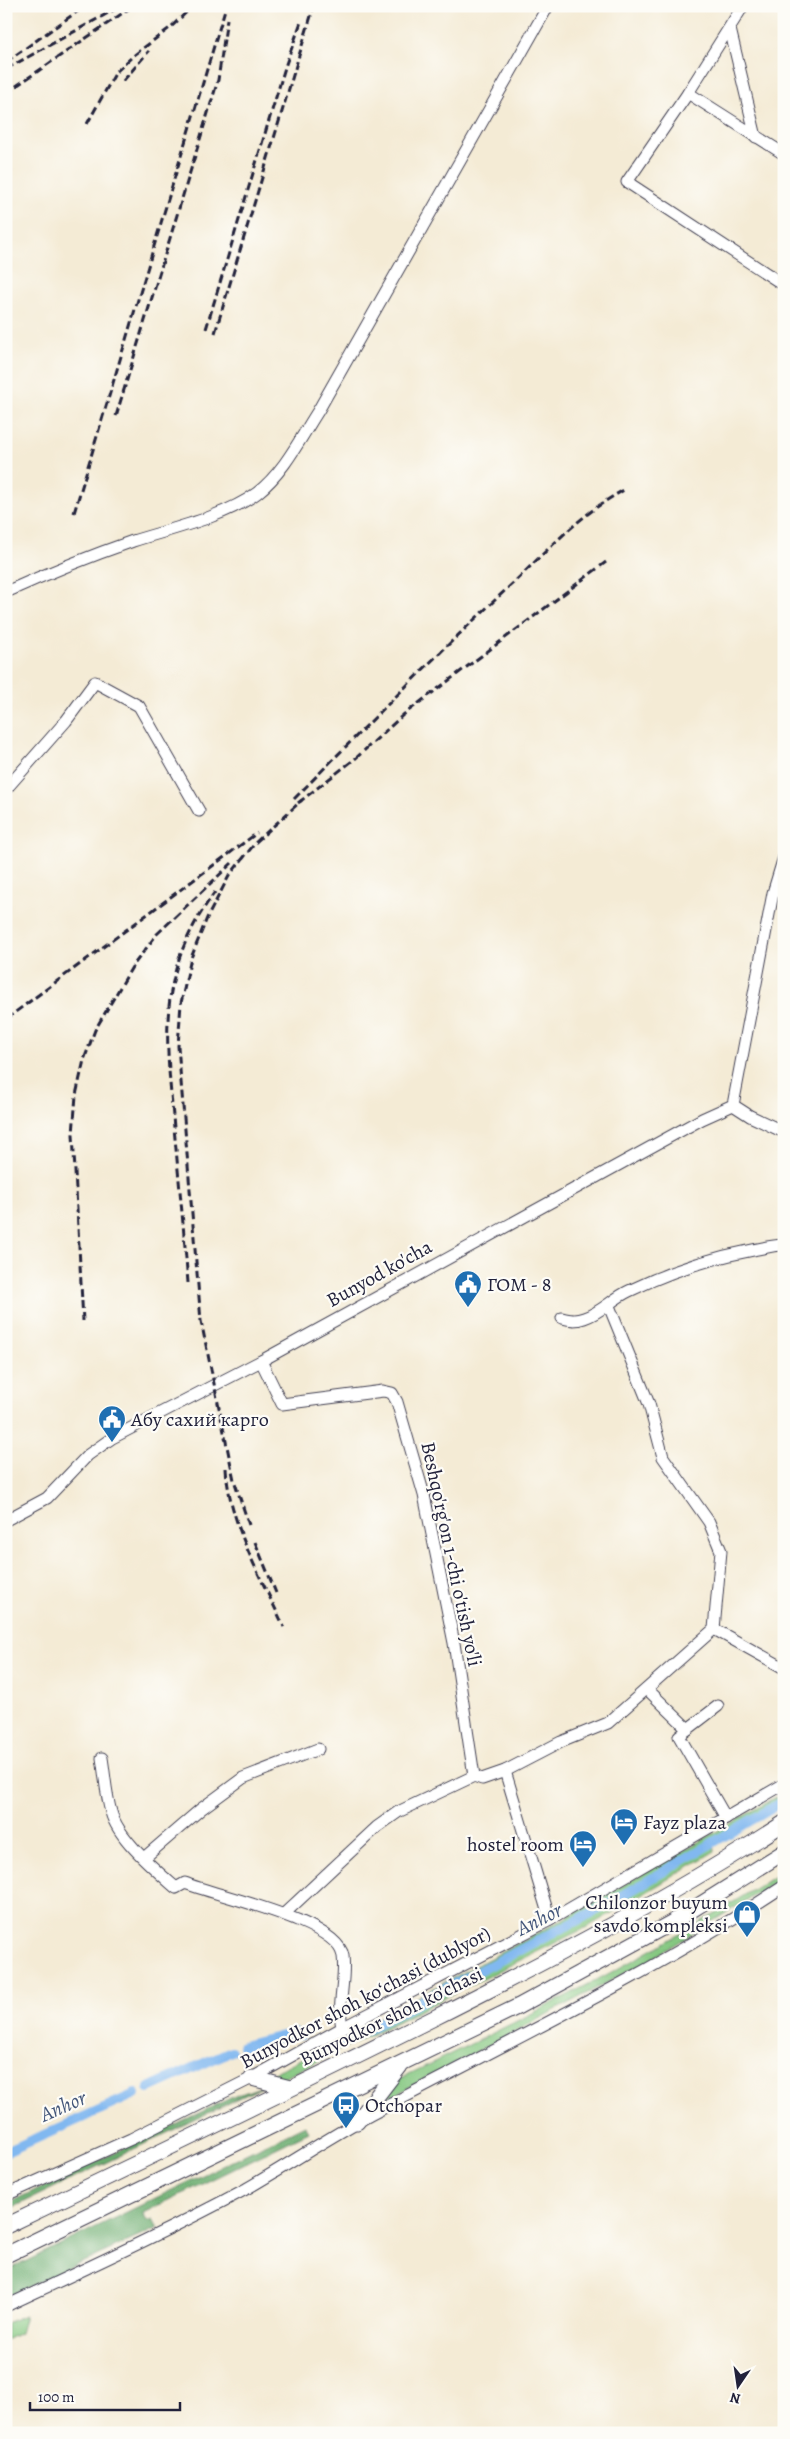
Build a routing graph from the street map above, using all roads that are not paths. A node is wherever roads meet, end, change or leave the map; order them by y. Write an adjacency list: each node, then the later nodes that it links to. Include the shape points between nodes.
1 (548, 6): 8 (street, via 323,402 273,477 255,494 230,508 75,561)
2 (743, 6): 3 (street)
3 (730, 29): 4 (street); 5 (street)
4 (688, 93): 5 (street); 7 (street, via 627,182)
5 (756, 137): 6 (street)
6 (784, 154)
7 (784, 285)
8 (6, 592)
9 (6, 789): 10 (street, via 66,721 95,682 139,706)
10 (199, 811)
11 (784, 857): 12 (street, via 773,893)
12 (734, 1105): 13 (street); 17 (street, Bunyod ko'cha, via 498,1229)
13 (784, 1132)
14 (784, 1245): 15 (street, via 726,1255 665,1276 615,1298)
15 (609, 1306): 16 (street, via 586,1318 573,1321); 19 (street, via 650,1404 663,1457 709,1522 721,1551)
16 (562, 1318)
17 (261, 1361): 18 (street, Bunyod ko'cha, via 112,1438 88,1455 47,1498); 27 (street, Beshqo'rg'on 1-chi o'tish yo'li, via 282,1404 383,1390 392,1393 397,1402 424,1495 455,1650)
18 (6, 1520)
19 (714, 1629): 20 (street); 21 (street)
20 (784, 1668)
21 (647, 1689): 23 (street); 26 (street, via 608,1724 561,1742)
22 (718, 1706): 23 (street)
23 (688, 1729): 29 (street, via 679,1736)
24 (318, 1749): 32 (street, via 243,1778)
25 (102, 1758): 32 (street, via 111,1814)
26 (505, 1771): 27 (street, via 482,1779); 35 (street)
27 (474, 1776): 34 (street, via 398,1812 377,1827)
28 (784, 1784): 29 (street, Bunyodkor shoh koʻchasi (dublyor))
29 (726, 1818): 35 (street, Bunyodkor shoh koʻchasi (dublyor))
30 (784, 1823): 36 (main road, Bunyodkor shoh ko'chasi, via 658,1901)
31 (784, 1852): 37 (main road, via 671,1923)
32 (144, 1858): 34 (street, via 176,1888 185,1883)
33 (784, 1886): 43 (street, via 739,1916 642,1971)
34 (285, 1913): 38 (street, via 332,1938 343,1955 339,2016)
35 (550, 1920): 38 (street, Bunyodkor shoh koʻchasi (dublyor))
36 (559, 1955): 37 (main road, via 572,1956 577,1963 576,1972); 41 (main road, Bunyodkor shoh ko'chasi)
37 (570, 1978): 39 (main road)
38 (342, 2028): 40 (street, Bunyodkor shoh koʻchasi (dublyor))
39 (403, 2063): 43 (main road); 44 (main road)
40 (252, 2078): 41 (main road); 45 (street, Bunyodkor shoh koʻchasi (dublyor), via 131,2139)
41 (290, 2088): 42 (main road, Bunyodkor shoh ko'chasi)
42 (235, 2117): 44 (main road, via 229,2123 228,2132 238,2140); 46 (main road, Bunyodkor shoh ko'chasi)
43 (357, 2122): 48 (street, via 247,2188 166,2231)
44 (246, 2139): 47 (main road)
45 (6, 2196)
46 (6, 2226)
47 (6, 2255)
48 (6, 2306)

